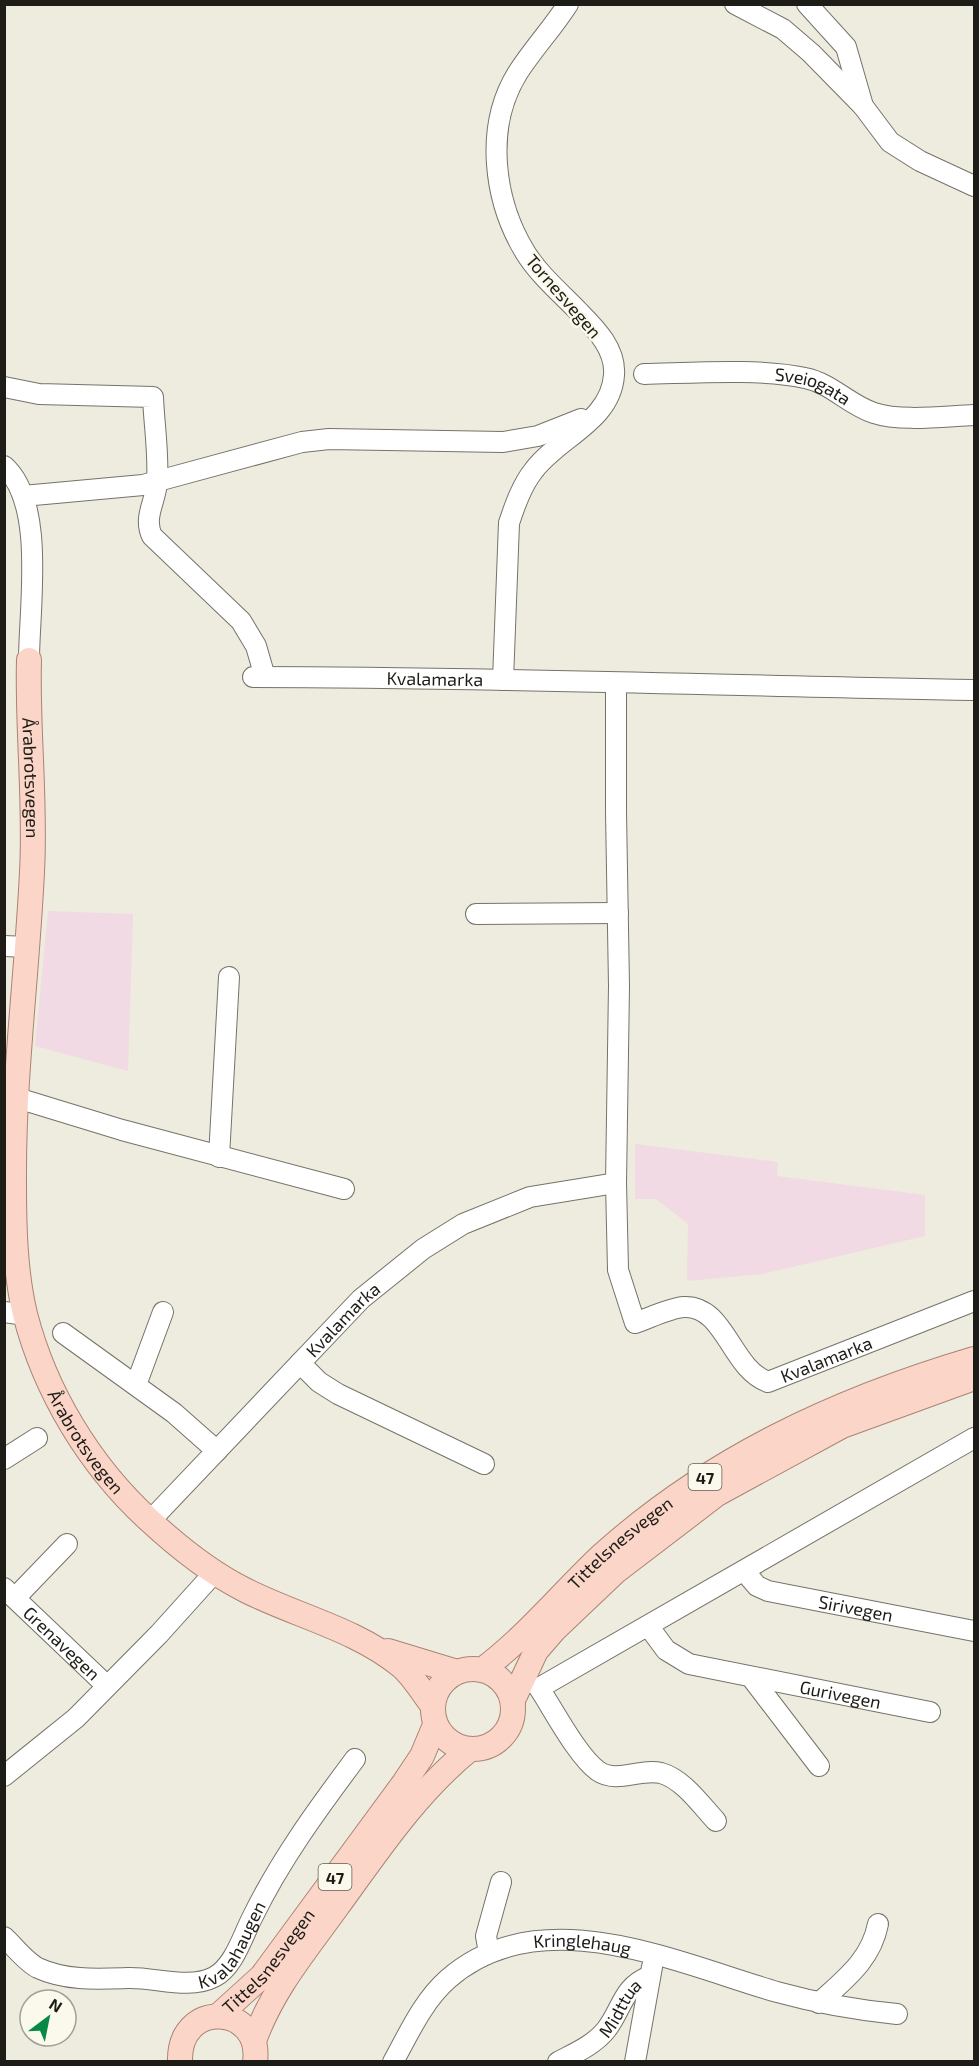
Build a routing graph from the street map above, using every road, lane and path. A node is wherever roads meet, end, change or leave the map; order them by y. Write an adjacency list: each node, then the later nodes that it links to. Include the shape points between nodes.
1 (568, 4): 8 (street, Tornesvegen, via 516,75 507,95 500,115 498,179 513,230 526,254 607,345 614,374 611,390)
2 (735, 4): 4 (street, via 783,28)
3 (807, 4): 4 (street, via 846,47)
4 (863, 106): 5 (street, via 890,142 920,161)
5 (975, 186)
6 (644, 374): 9 (street, Sveiogata, via 802,377 819,381 879,414)
7 (4, 387): 11 (street, via 39,394 153,397)
8 (595, 415): 11 (street, via 538,436 503,442 302,442); 14 (street, Tornesvegen, via 532,471 512,515)
9 (975, 415)
10 (4, 466): 12 (street, Årabrotsvegen)
11 (157, 482): 12 (street); 14 (street, Kvalamarka, via 148,517 152,536 242,621 256,646 259,678)
12 (23, 496): 13 (street, Årabrotsvegen, via 32,541)
13 (29, 660): 19 (main road, Årabrotsvegen, via 33,869)
14 (503, 680): 15 (street, Kvalamarka)
15 (616, 684): 16 (street, Kvalamarka); 17 (street, Kvalamarka)
16 (975, 690)
17 (618, 913): 18 (street); 23 (street, Kvalamarka)
18 (476, 914)
19 (16, 946): 21 (main road, Årabrotsvegen)
20 (229, 977): 22 (street)
21 (14, 1097): 22 (street); 27 (main road, Årabrotsvegen, via 18,1277)
22 (219, 1157): 24 (street)
23 (616, 1183): 25 (street, Kvalamarka, via 618,1270 635,1323 682,1307 698,1308 710,1315 755,1378 768,1382); 30 (street, Kvalamarka, via 530,1197 463,1224 392,1272)
24 (344, 1189)
25 (975, 1301)
26 (163, 1312): 32 (street)
27 (15, 1313): 38 (main road, Årabrotsvegen, via 75,1430 121,1493)
28 (63, 1333): 32 (street)
29 (975, 1359): 46 (main road, Tittelsnesvegen / 47, via 881,1388 833,1408 764,1442 705,1478 601,1557 524,1637)
30 (300, 1364): 35 (street, Kvalamarka); 37 (street, Kvalamarka, via 338,1394)
31 (975, 1378): 50 (main road, Tittelsnesvegen / 47, via 842,1426 717,1494 615,1572 555,1629 536,1651)
32 (136, 1385): 35 (street)
33 (37, 1438): 36 (street)
34 (975, 1438): 40 (street)
35 (217, 1451): 38 (street, Kvalamarka)
36 (4, 1459)
37 (484, 1464)
38 (150, 1521): 41 (main road, Årabrotsvegen)
39 (67, 1544): 42 (street, Grenavegen)
40 (745, 1572): 43 (street); 44 (street, Sirivegen, via 757,1587 768,1591)
41 (214, 1573): 45 (main road, Årabrotsvegen); 49 (street)
42 (10, 1593): 49 (street, Grenavegen)
43 (649, 1627): 48 (street, Gurivegen, via 666,1650 689,1664); 57 (street, via 539,1688 598,1771 608,1776 650,1772 669,1776)
44 (975, 1631)
45 (371, 1646): 47 (main road, Årabrotsvegen); 52 (main road, Årabrotsvegen, via 404,1668)
46 (482, 1670): 47 (main road); 50 (main road, via 507,1686)
47 (457, 1672): 52 (main road, 47, via 436,1692)
48 (751, 1677): 51 (street, Gurivegen); 55 (street, Gurivegen)
49 (107, 1686): 56 (street, via 76,1718)
50 (513, 1700): 53 (main road, 47, via 511,1725 504,1736 494,1745)
51 (930, 1712)
52 (434, 1715): 53 (main road, via 449,1742); 66 (main road, Tittelsnesvegen / 47, via 422,1756 404,1783 262,1976)
53 (469, 1750): 67 (main road, Tittelsnesvegen / 47, via 420,1797 279,1987 265,2012)
54 (355, 1760): 60 (street, Kvalahaugen, via 288,1852 233,1955 216,1976 187,1982 65,1976 36,1967)
55 (819, 1766)
56 (4, 1776)
57 (716, 1821)
58 (501, 1882): 61 (street, via 486,1936)
59 (878, 1924): 64 (street, via 872,1948 863,1961)
60 (4, 1937)
61 (489, 1953): 62 (street, Kringlehaug, via 545,1940 610,1944); 69 (street, Kringlehaug, via 460,1969 433,1994)
62 (654, 1954): 63 (street, Midttua); 64 (street, Kringlehaug)
63 (650, 1976): 70 (street, Midttua, via 636,1982 627,1992 606,2031); 71 (street, Midttua)
64 (819, 2004): 65 (street, Kringlehaug)
65 (897, 2014)
66 (218, 2016): 67 (main road, 47, via 233,2019 246,2028); 68 (main road, 47, via 192,2025 184,2036)
67 (257, 2055)
68 (180, 2061)
69 (393, 2061)
70 (558, 2061)
71 (634, 2061)

